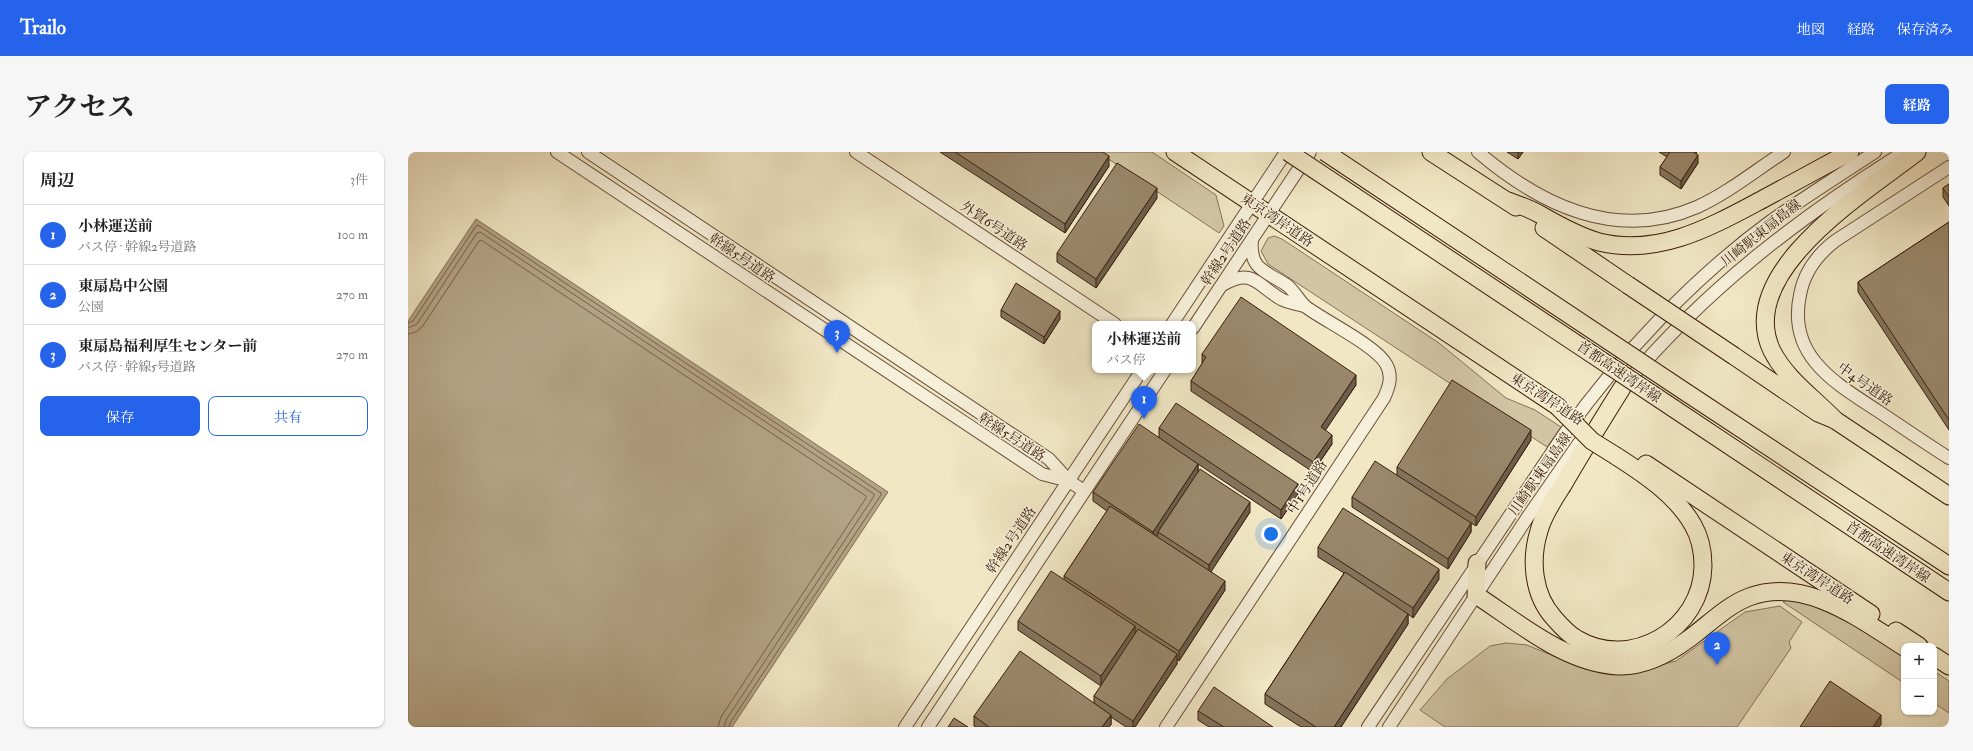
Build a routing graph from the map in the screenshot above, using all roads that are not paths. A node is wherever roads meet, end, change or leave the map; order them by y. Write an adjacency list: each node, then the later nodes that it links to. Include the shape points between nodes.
1 (557, 152): 31 (street, 幹線5号道路, via 1042,474)
2 (588, 152): 31 (street, 幹線5号道路, via 1049,459)
3 (856, 152): 22 (street, 外貿6号道路)
4 (1175, 152): 17 (highway, 東京湾岸道路)
5 (1287, 152): 17 (street, 幹線2号道路); 36 (highway, 首都高速湾岸線, bridge)
6 (1310, 152): 18 (street, 幹線2号道路)
7 (1324, 152): 35 (highway, 首都高速湾岸線, bridge)
8 (1431, 152): 16 (highway)
9 (1478, 152): 10 (street, via 1528,188 1563,207 1597,217 1628,221 1671,216 1697,206)
10 (1784, 152)
11 (1850, 152): 16 (highway, via 1701,230 1671,241 1633,245 1599,242)
12 (1875, 152): 34 (street, 川崎駅東扇島線, via 1753,236 1697,284 1641,340 1588,400)
13 (1904, 152): 27 (street, 川崎駅東扇島線, via 1819,206 1751,259 1676,328)
14 (1918, 152): 28 (highway, via 1862,194 1805,243 1781,271 1768,300 1766,328 1771,349 1777,360 1798,387)
15 (1949, 167): 30 (street, 中4号道路, via 1835,241 1821,253 1805,278 1798,310 1802,340 1809,354 1825,374)
16 (1508, 201): 28 (highway, bridge, via 1818,413)
17 (1252, 204): 18 (highway, 東京湾岸道路); 23 (street, 幹線2号道路)
18 (1269, 215): 19 (street, 幹線2号道路); 29 (highway, 東京湾岸道路, bridge, via 1557,406)
19 (1252, 240): 20 (street, 幹線2号道路); 21 (street, 中1号道路, via 1251,251 1255,263 1290,287)
20 (1222, 285): 21 (street, 中1号道路, via 1236,278 1247,277 1283,300); 24 (street, 幹線2号道路)
21 (1305, 306): 46 (street, 中1号道路, via 1380,355 1390,375 1388,389)
22 (1110, 321)
23 (1174, 321)
24 (1196, 324)
25 (1140, 373): 31 (street, 幹線2号道路)
26 (1163, 373): 32 (street)
27 (1622, 388): 29 (highway, via 1543,520 1536,545 1535,571 1538,592 1543,602 1550,614 1567,631 1577,639 1602,647 1632,649 1660,638 1682,621 1702,581 1703,559 1695,530 1680,507); 37 (street, 川崎駅東扇島線, via 1557,475)
28 (1835, 420): 33 (highway)
29 (1617, 451): 38 (highway, 東京湾岸道路)
30 (1949, 458)
31 (1069, 481): 32 (street); 44 (street, 幹線2号道路)
32 (1084, 491): 45 (street)
33 (1949, 496)
34 (1477, 563): 37 (highway); 47 (street, 川崎駅東扇島線)
35 (1949, 566)
36 (1949, 592)
37 (1476, 595): 39 (highway, via 1546,641 1585,660 1618,666 1636,664 1667,653 1683,644 1734,605 1762,593 1776,591 1795,593 1829,603); 48 (street, 川崎駅東扇島線)
38 (1914, 643)
39 (1901, 645)
40 (1937, 658): 42 (highway)
41 (1937, 666): 43 (highway)
42 (1949, 666)
43 (1949, 672)
44 (906, 727)
45 (928, 727)
46 (1166, 727)
47 (1368, 727)
48 (1389, 727)

